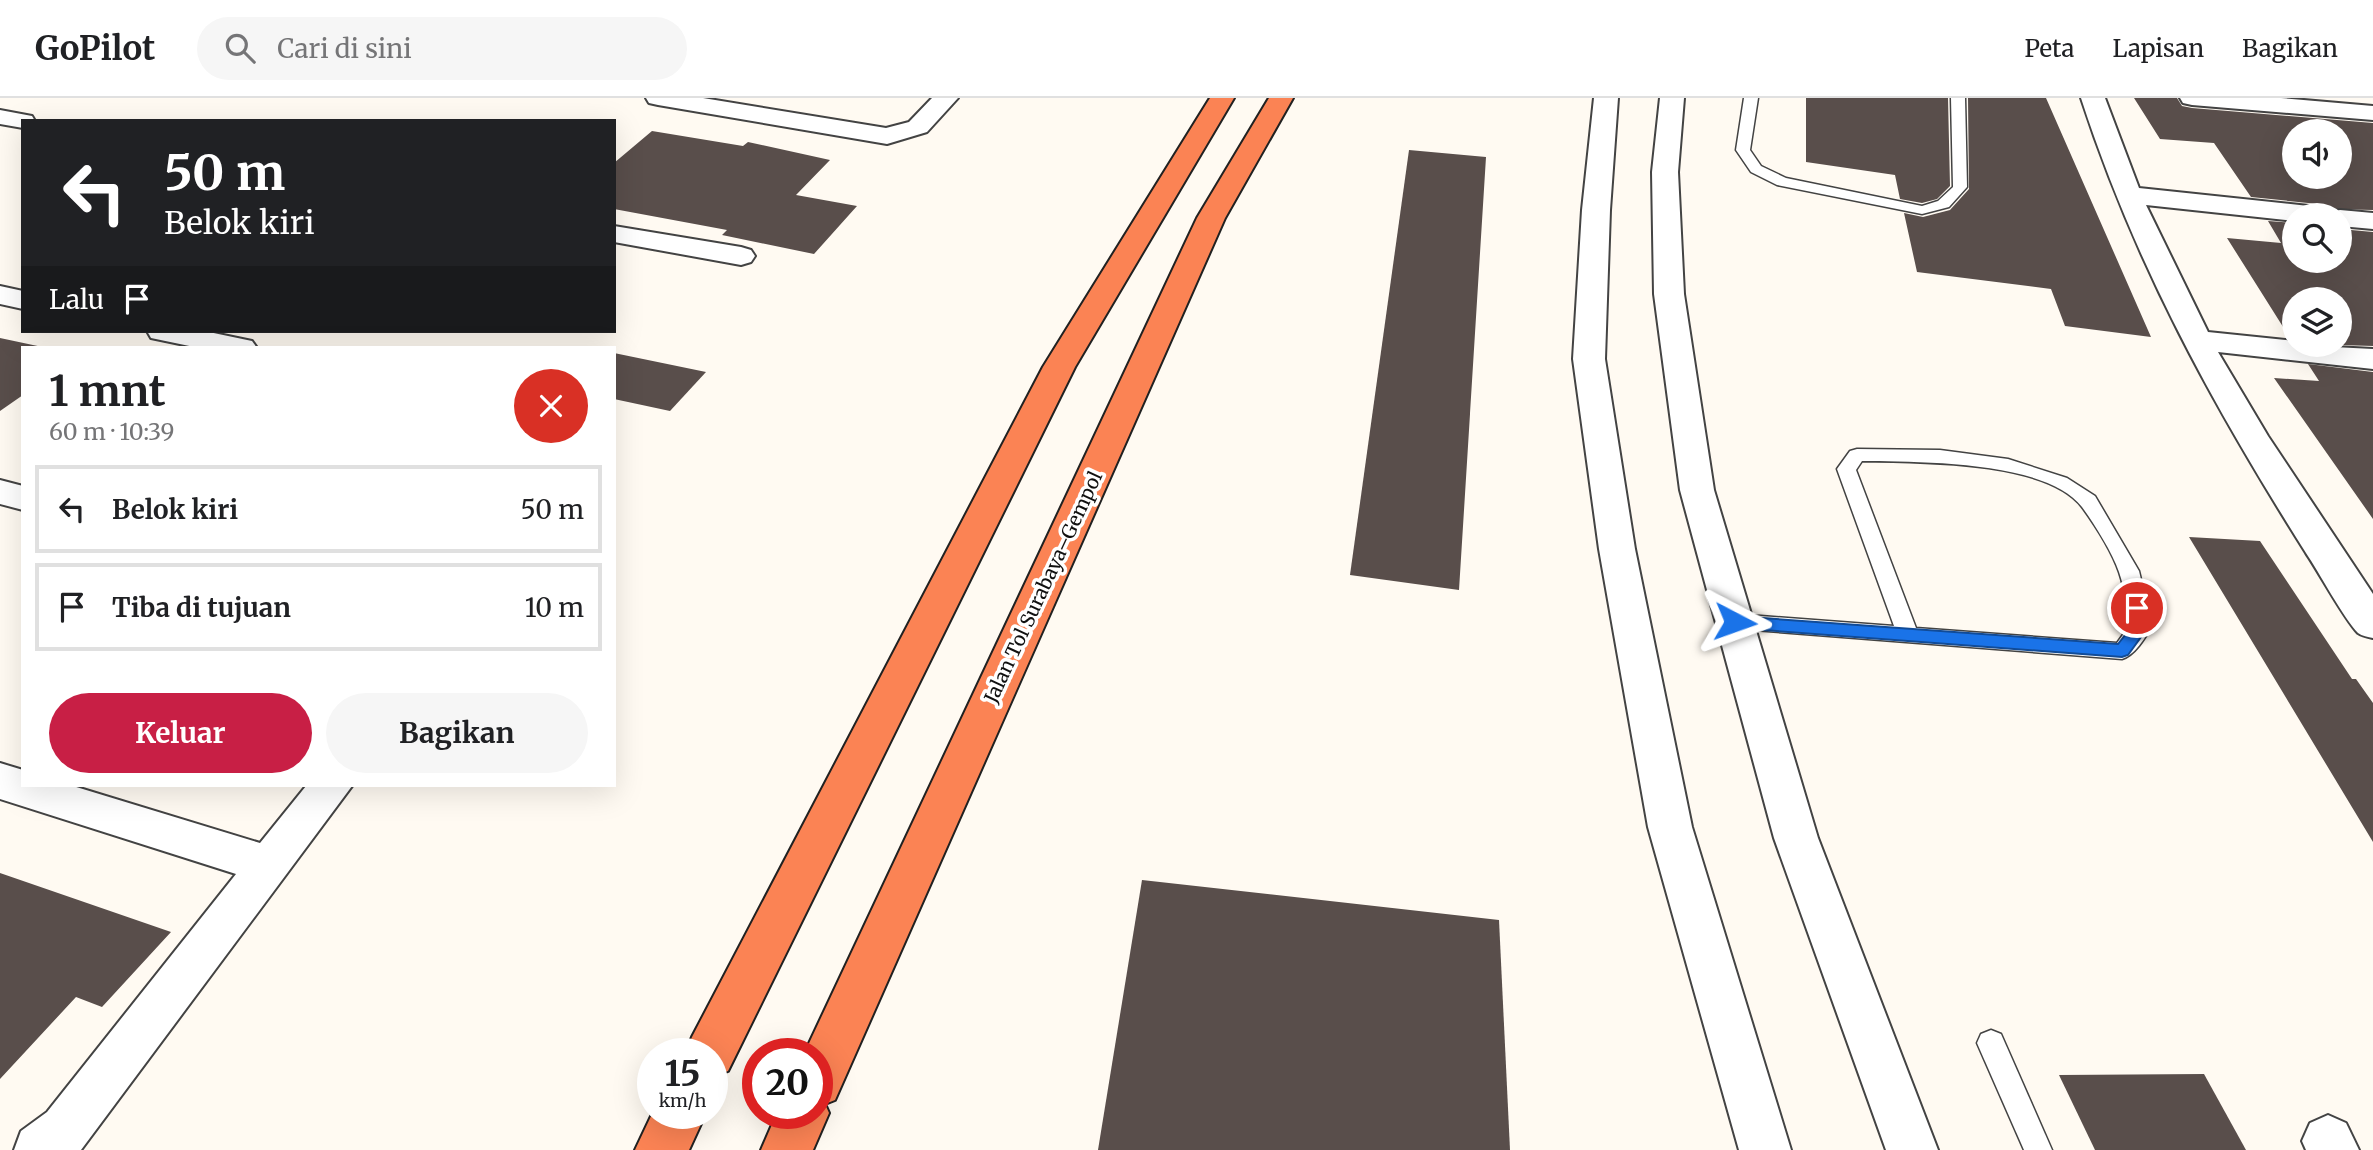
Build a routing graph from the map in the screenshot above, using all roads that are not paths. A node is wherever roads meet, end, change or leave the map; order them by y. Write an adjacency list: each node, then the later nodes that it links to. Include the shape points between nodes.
1 (658, 98): 2 (street, via 887,136 918,127)
2 (946, 98)
3 (1222, 98): 34 (highway, via 1059,367)
4 (1281, 98): 36 (highway, Jalan Tol Surabaya–Gempol, via 1211,218)
5 (1606, 98): 42 (street, via 1589,359 1615,535 1670,827)
6 (1672, 98): 28 (street, via 1665,172 1669,294 1697,490)
7 (1751, 98): 8 (lane, via 1743,150 1756,169 1782,182 1922,210 1940,207 1960,187)
8 (1958, 98)
9 (2093, 98): 14 (street)
10 (2192, 98): 11 (street)
11 (2373, 113)
12 (0, 117): 13 (street)
13 (21, 121)
14 (2129, 195): 15 (street); 23 (street)
15 (2282, 211)
16 (2352, 219): 17 (street)
17 (2373, 221)
18 (616, 234): 19 (street)
19 (741, 256)
20 (0, 295): 21 (street)
21 (21, 300)
22 (171, 333): 24 (street)
23 (2195, 340): 25 (street); 29 (street, via 2296,510)
24 (232, 346)
25 (2373, 359)
26 (0, 492): 27 (street)
27 (21, 497)
28 (1735, 622): 30 (lane); 43 (street, via 1796,838)
29 (2373, 624)
30 (1908, 635): 30 (lane, via 2122,651 2141,626 2129,571 2088,501 2060,482 2008,466 1940,456 1857,455 1846,469)
31 (0, 781): 33 (street)
32 (330, 787): 33 (street)
33 (268, 864): 39 (street, via 65,1130)
34 (718, 1038)
35 (1991, 1043): 44 (lane)
36 (833, 1047)
37 (672, 1129): 40 (highway)
38 (796, 1129): 41 (highway)
39 (40, 1150)
40 (661, 1150)
41 (787, 1150)
42 (1765, 1150)
43 (1912, 1150)
44 (2038, 1150)

